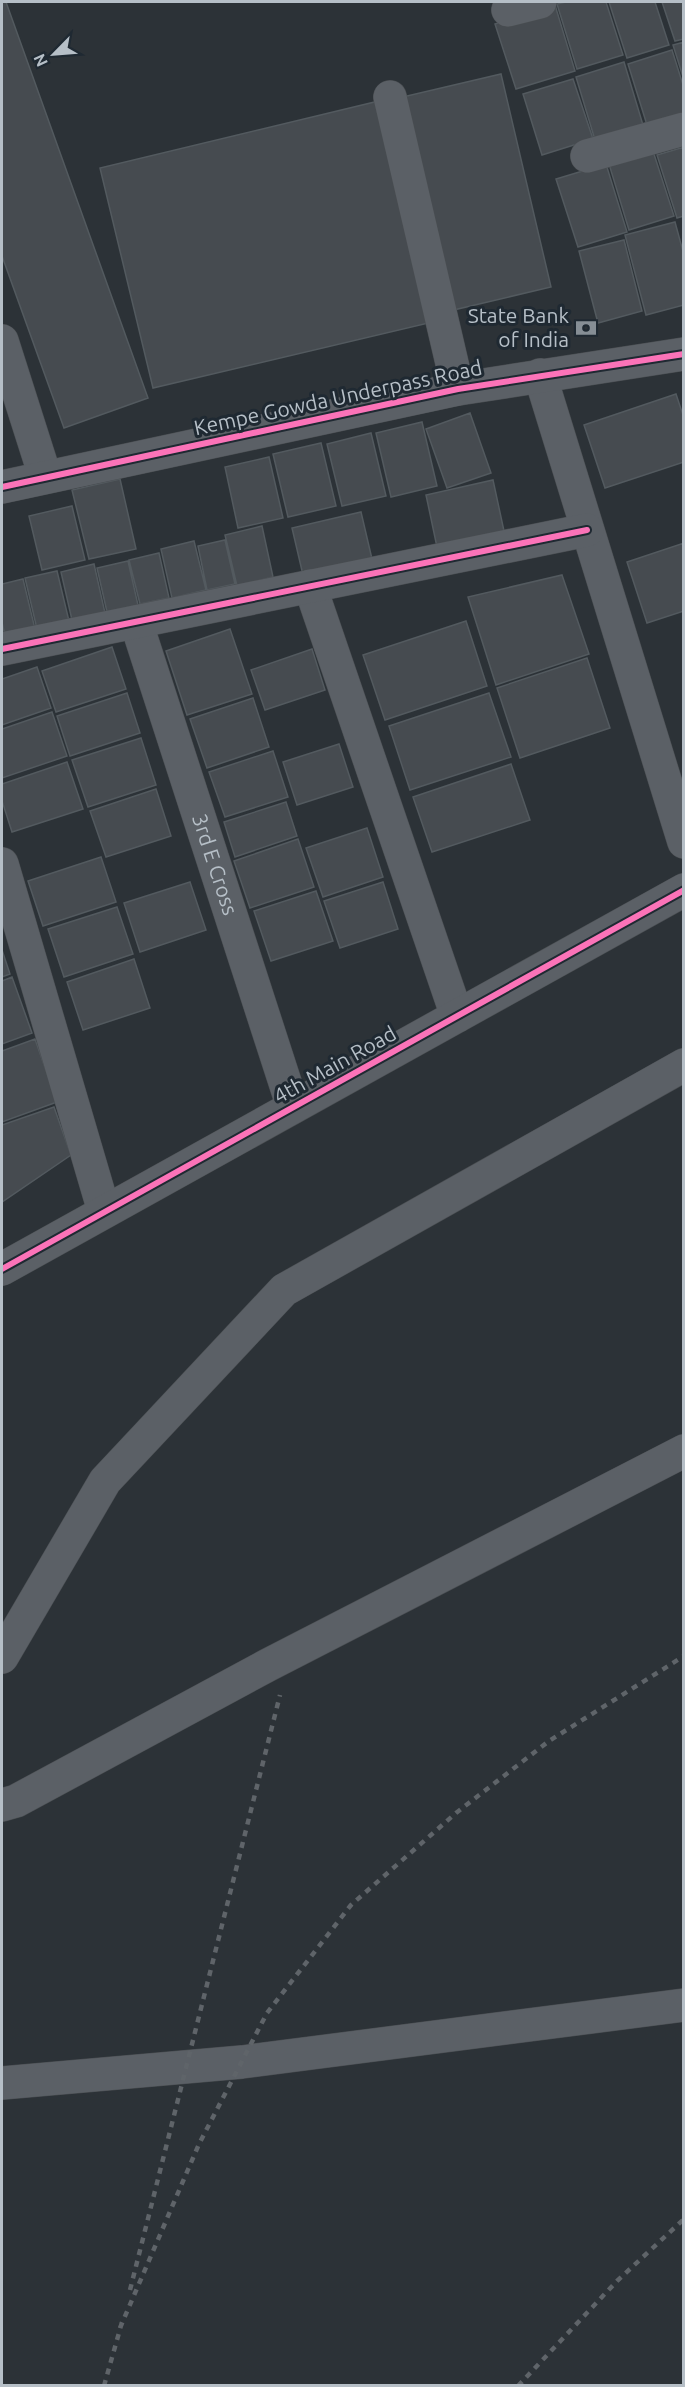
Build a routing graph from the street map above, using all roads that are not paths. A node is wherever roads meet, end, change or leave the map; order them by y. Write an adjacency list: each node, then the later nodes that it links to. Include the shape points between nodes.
1 (540, 2): 2 (street)
2 (508, 10)
3 (390, 97): 9 (street)
4 (684, 129): 5 (street)
5 (587, 156)
6 (2, 341): 10 (street)
7 (684, 354): 8 (street, Kempe Gowda Underpass Road)
8 (540, 375): 9 (street, Kempe Gowda Underpass Road); 12 (street)
9 (458, 388): 10 (street, Kempe Gowda Underpass Road)
10 (45, 476): 11 (street, Kempe Gowda Underpass Road)
11 (2, 487)
12 (587, 530): 13 (street); 16 (street)
13 (310, 586): 14 (street); 19 (street)
14 (136, 622): 15 (street); 21 (street, 3rd E Cross)
15 (2, 649)
16 (684, 842)
17 (2, 864): 22 (street)
18 (684, 890): 19 (street, 4th Main Road)
19 (457, 1016): 21 (street, 4th Main Road)
20 (684, 1065): 25 (street, via 284,1290 105,1482)
21 (293, 1107): 22 (street, 4th Main Road)
22 (104, 1211): 23 (street, 4th Main Road)
23 (2, 1269)
24 (684, 1451): 26 (street, via 268,1665 24,1797)
25 (2, 1657)
26 (2, 1805)
27 (684, 2005): 28 (street, via 242,2061)
28 (2, 2083)

